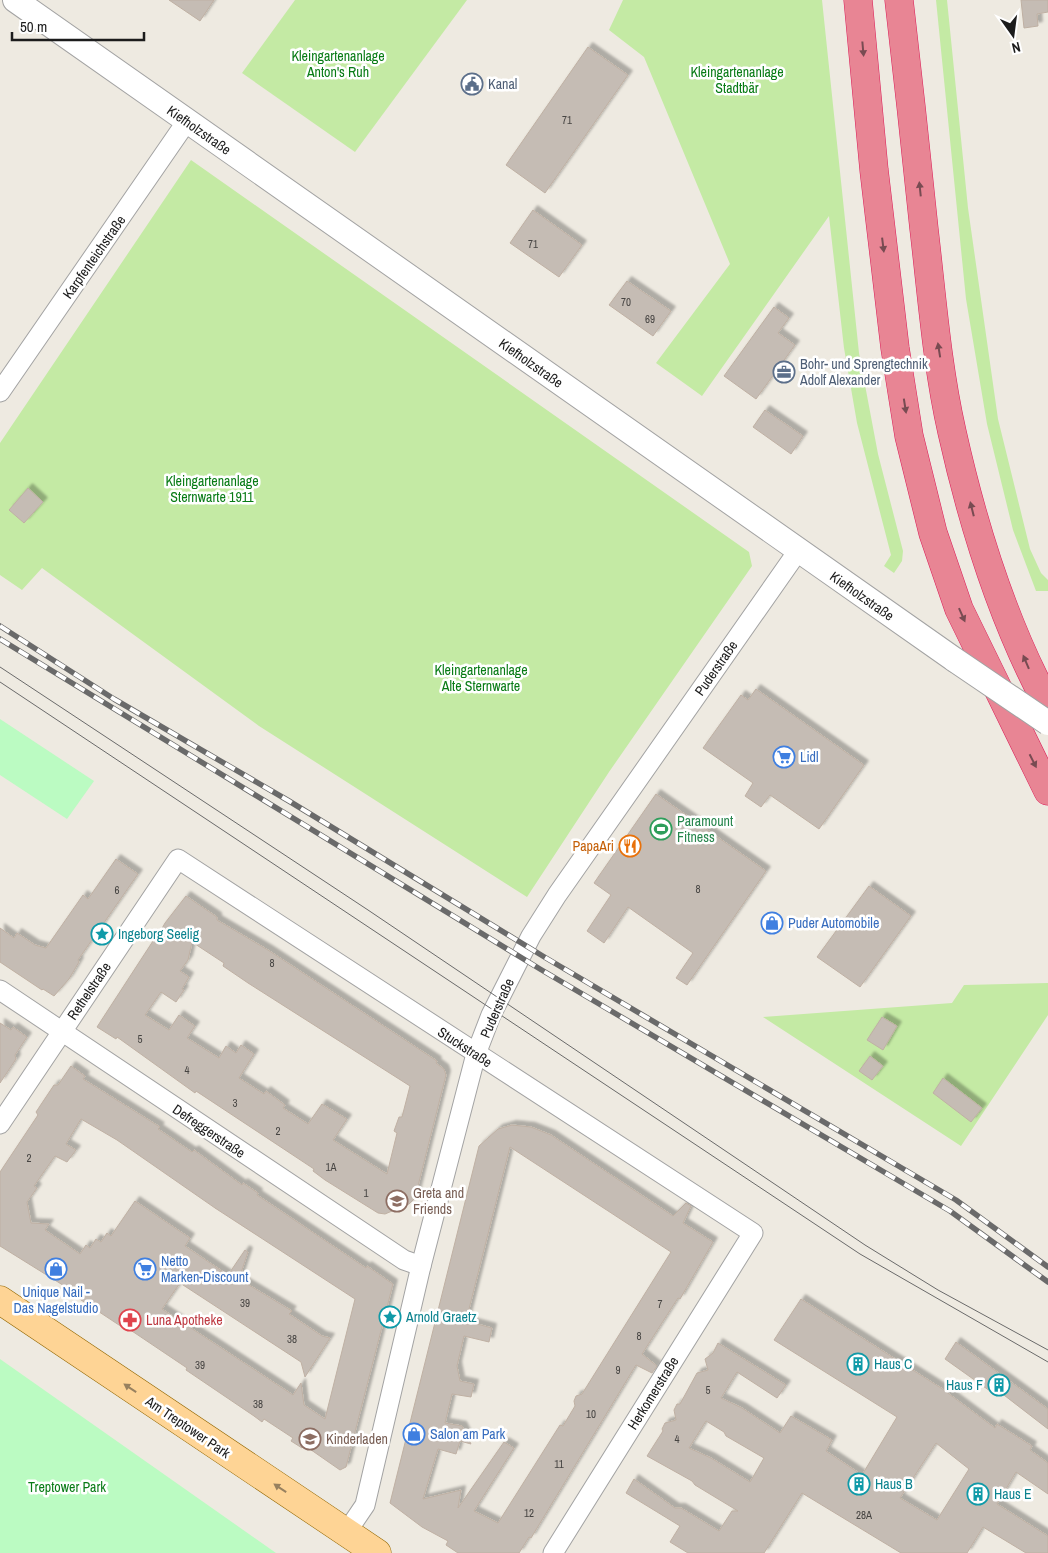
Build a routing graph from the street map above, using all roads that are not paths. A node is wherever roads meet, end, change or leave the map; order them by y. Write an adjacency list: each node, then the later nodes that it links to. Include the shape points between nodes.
1 (15, 0): 4 (street, Kiefholzstraße)
2 (858, 0): 9 (highway, one-way to 9, via 895,348 910,436 933,533 959,609)
3 (899, 0): 7 (highway, one-way to 3, via 1027,667 999,595 975,522 952,430 936,330)
4 (187, 121): 5 (street, Karpfenteichstraße); 6 (street, Kiefholzstraße)
5 (0, 392)
6 (798, 551): 8 (street, Kiefholzstraße, bridge); 13 (street, Puderstraße, via 536,927 491,1015)
7 (1048, 706)
8 (1048, 723)
9 (1048, 791)
10 (178, 858): 12 (street, Rethelstraße); 13 (street, Stuckstraße)
11 (0, 990): 12 (street, Defreggerstraße)
12 (61, 1032): 14 (street, Rethelstraße); 16 (street, Defreggerstraße, via 404,1260)
13 (476, 1054): 15 (street, Stuckstraße); 16 (street, Puderstraße)
14 (0, 1124)
15 (753, 1233): 20 (street, Herkomerstraße)
16 (421, 1266): 18 (street, Puderstraße, via 364,1505)
17 (0, 1300): 18 (main road, Am Treptower Park, one-way to 17)
18 (346, 1533): 19 (main road, Am Treptower Park)
19 (377, 1553)
20 (553, 1553)

